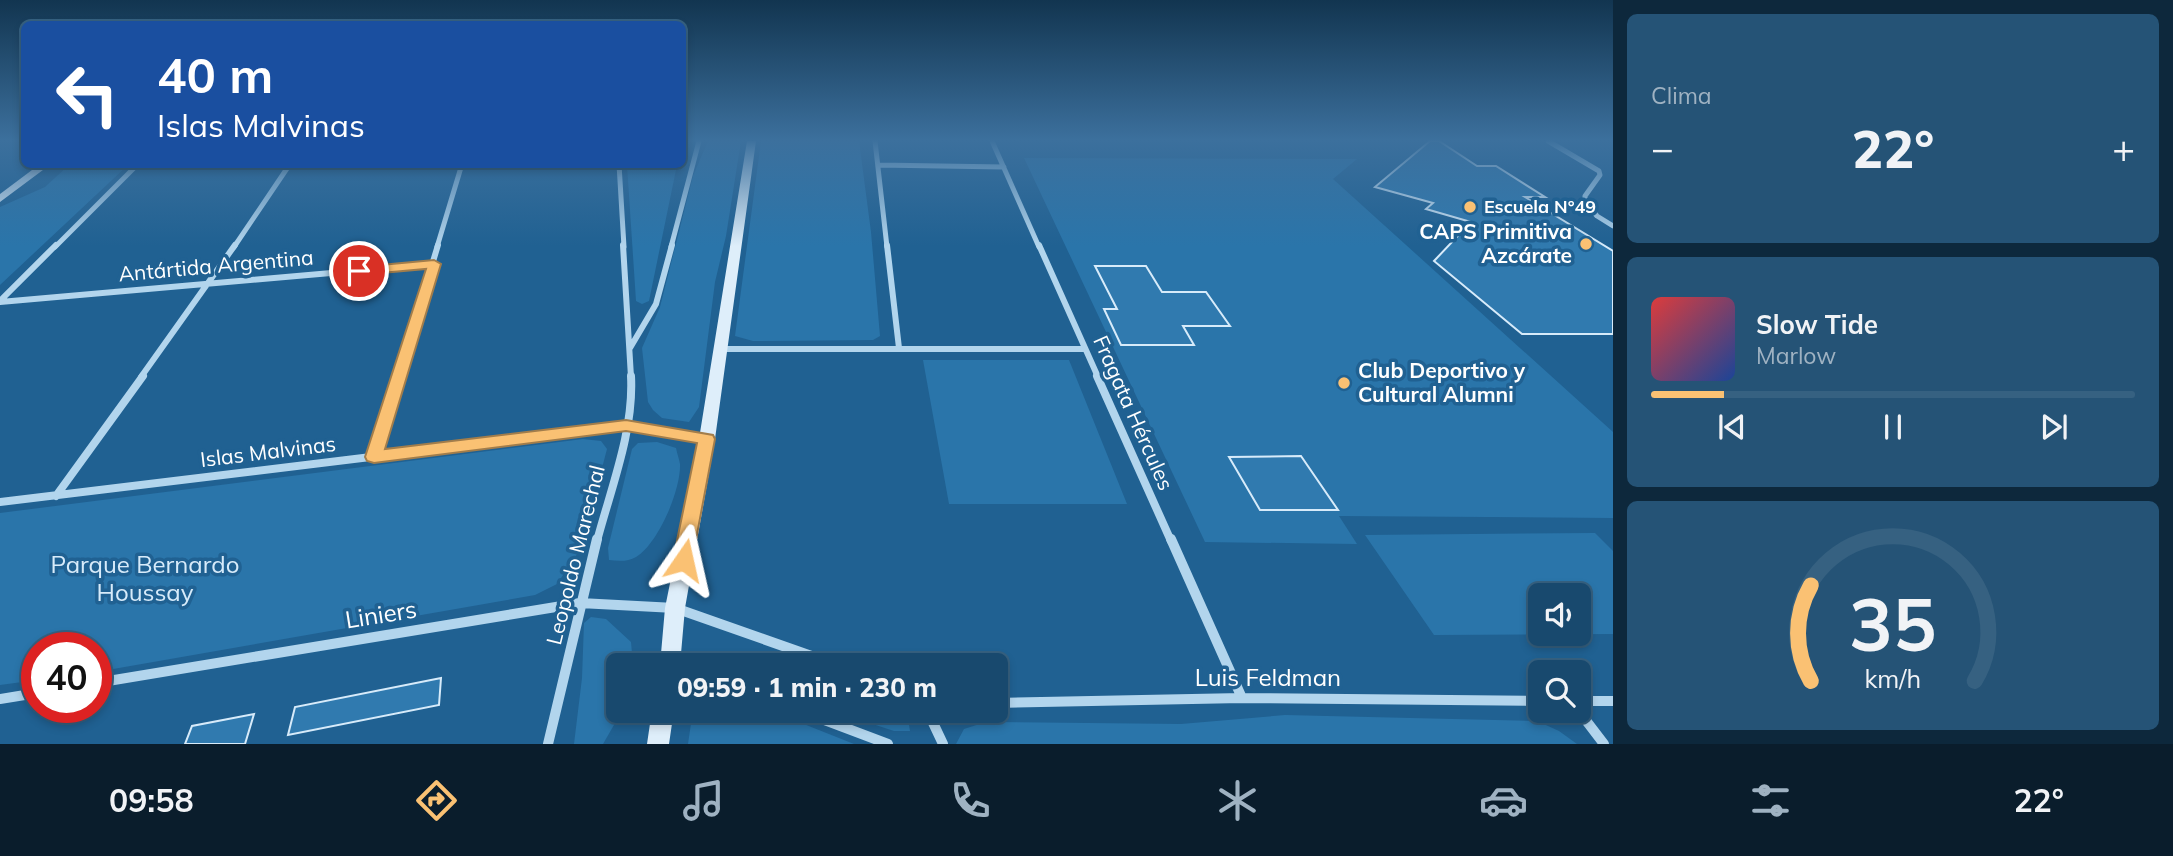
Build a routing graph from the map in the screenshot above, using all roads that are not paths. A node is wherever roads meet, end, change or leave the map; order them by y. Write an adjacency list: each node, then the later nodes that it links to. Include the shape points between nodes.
1 (32, 176): 11 (street)
2 (126, 176): 15 (street)
3 (282, 176): 14 (street)
4 (460, 176): 13 (street)
5 (620, 176): 17 (street, Leopoldo Marechal)
6 (688, 176): 17 (street, via 656,304)
7 (747, 176): 18 (street)
8 (880, 176): 16 (street)
9 (1008, 176): 19 (street, Fragata Hércules)
10 (1599, 176): 12 (street, via 1585,202)
11 (4, 197)
12 (1613, 226)
13 (434, 264): 14 (street, Antártida Argentina); 22 (street)
14 (208, 285): 15 (street, Antártida Argentina); 23 (street)
15 (0, 302)
16 (899, 348): 18 (street); 19 (street)
17 (630, 349): 20 (street, Leopoldo Marechal, via 632,398)
18 (721, 349): 21 (street)
19 (1085, 349): 31 (street, Fragata Hércules)
20 (626, 426): 21 (street, Islas Malvinas); 22 (street, Islas Malvinas); 25 (street, Leopoldo Marechal)
21 (707, 439): 26 (street)
22 (374, 457): 23 (street, Islas Malvinas)
23 (56, 496): 24 (street, Islas Malvinas)
24 (0, 502)
25 (580, 603): 26 (street, Liniers); 29 (street, Liniers); 41 (street, Leopoldo Marechal)
26 (675, 608): 27 (street); 28 (street)
27 (673, 653)
28 (803, 653)
29 (112, 680)
30 (21, 696): 32 (street)
31 (1242, 698): 33 (street, Luis Feldman); 36 (street, Luis Feldman)
32 (0, 699)
33 (1528, 701)
34 (1591, 701): 35 (street)
35 (1613, 701)
36 (1008, 704)
37 (661, 723): 42 (street)
38 (832, 723): 43 (street)
39 (934, 723): 44 (street)
40 (1588, 723): 45 (street)
41 (548, 744)
42 (658, 744)
43 (888, 744)
44 (943, 744)
45 (1604, 744)

